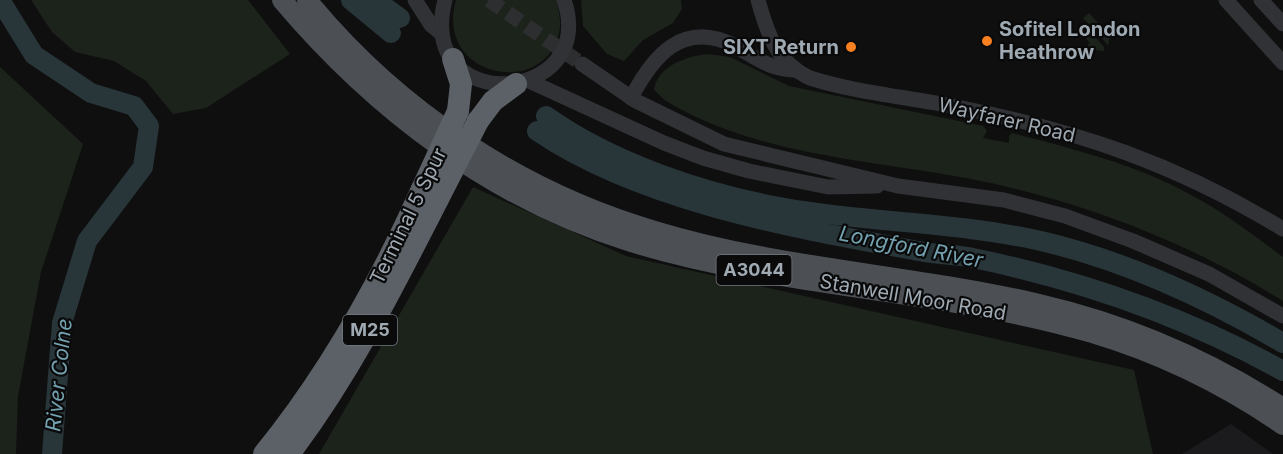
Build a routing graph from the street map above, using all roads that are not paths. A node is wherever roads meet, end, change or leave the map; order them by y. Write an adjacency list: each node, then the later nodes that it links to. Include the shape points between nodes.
1 (282, 0): 22 (main road, Stanwell Moor Road / A3044, via 351,75 450,154 496,182 600,231 697,259 997,311 1092,333 1195,374)
2 (307, 0): 21 (main road, Stanwell Moor Road / A3044, via 365,64 435,122 498,164 594,210 704,244 1039,304 1096,320 1169,347 1224,373)
3 (415, 0): 10 (street, via 431,25)
4 (445, 0): 10 (street)
5 (758, 0): 14 (street, via 775,47)
6 (1226, 0): 12 (street)
7 (1261, 0): 9 (street)
8 (566, 2): 15 (street, via 568,29 561,51 548,69)
9 (1283, 24)
10 (442, 33): 11 (street)
11 (453, 59): 15 (street, via 474,78 495,84); 18 (highway, Terminal 5 Spur / M25, bridge, via 461,84 458,111)
12 (1283, 63)
13 (582, 64): 16 (street)
14 (793, 70): 16 (street, Wayfarer Road, via 773,69 716,38 693,38 672,44 655,58); 19 (street, Wayfarer Road, via 825,83 1071,133 1190,177)
15 (523, 83): 17 (street, via 664,143 749,171 828,187); 18 (highway, Terminal 5 Spur / M25, bridge, via 493,101)
16 (631, 98): 17 (street, via 724,144)
17 (898, 186): 20 (street, via 1004,200 1065,216 1209,274)
18 (430, 194): 23 (highway, Terminal 5 Spur / M25, via 389,258 330,365); 24 (highway, Terminal 5 Spur / M25, via 355,355)
19 (1281, 228)
20 (1283, 316)
21 (1283, 408)
22 (1283, 425)
23 (264, 454)
24 (289, 454)

